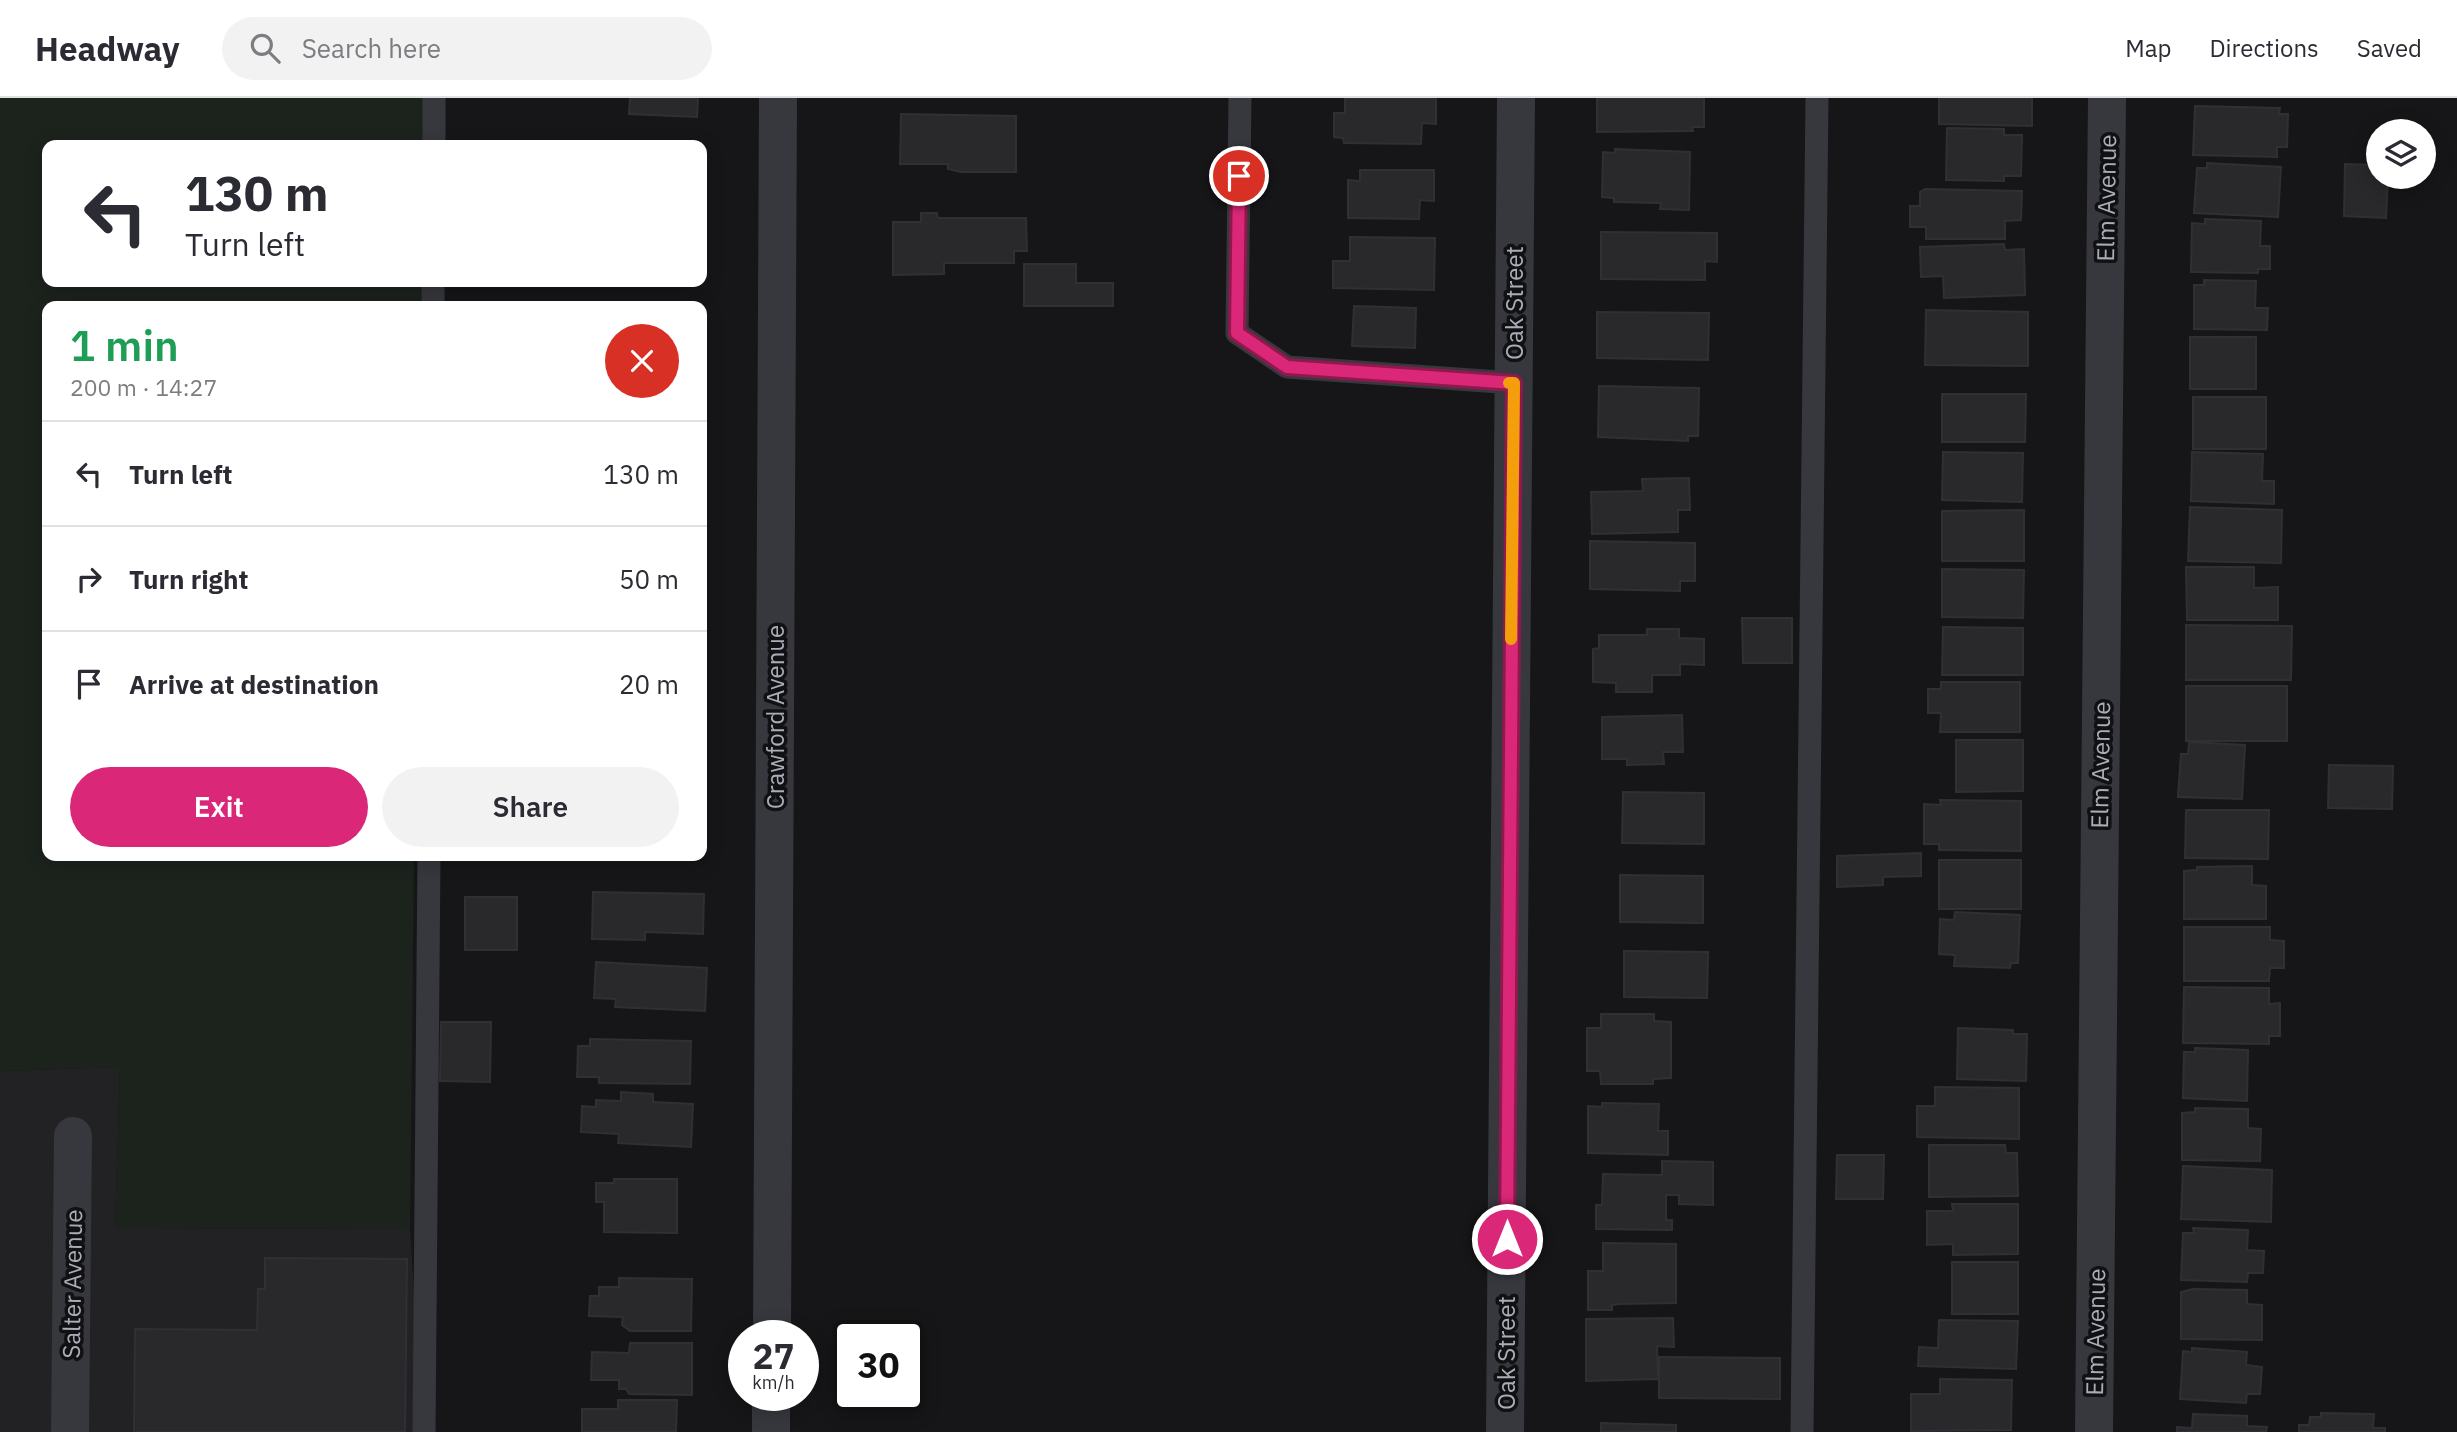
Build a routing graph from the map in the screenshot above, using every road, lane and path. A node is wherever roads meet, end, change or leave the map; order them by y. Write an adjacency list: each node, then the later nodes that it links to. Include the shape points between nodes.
1 (434, 98): 7 (lane)
2 (778, 98): 11 (street, Crawford Avenue)
3 (1240, 98): 8 (lane, via 1237,333 1287,367)
4 (1516, 98): 8 (street, Oak Street)
5 (1817, 98): 17 (lane)
6 (2107, 98): 18 (street, Elm Avenue)
7 (434, 140)
8 (1514, 383): 16 (street, Oak Street)
9 (429, 861): 14 (lane)
10 (73, 1136): 13 (street, Salter Avenue)
11 (772, 1320)
12 (772, 1411): 15 (street)
13 (70, 1432)
14 (424, 1432)
15 (771, 1432)
16 (1505, 1432)
17 (1802, 1432)
18 (2094, 1432)

